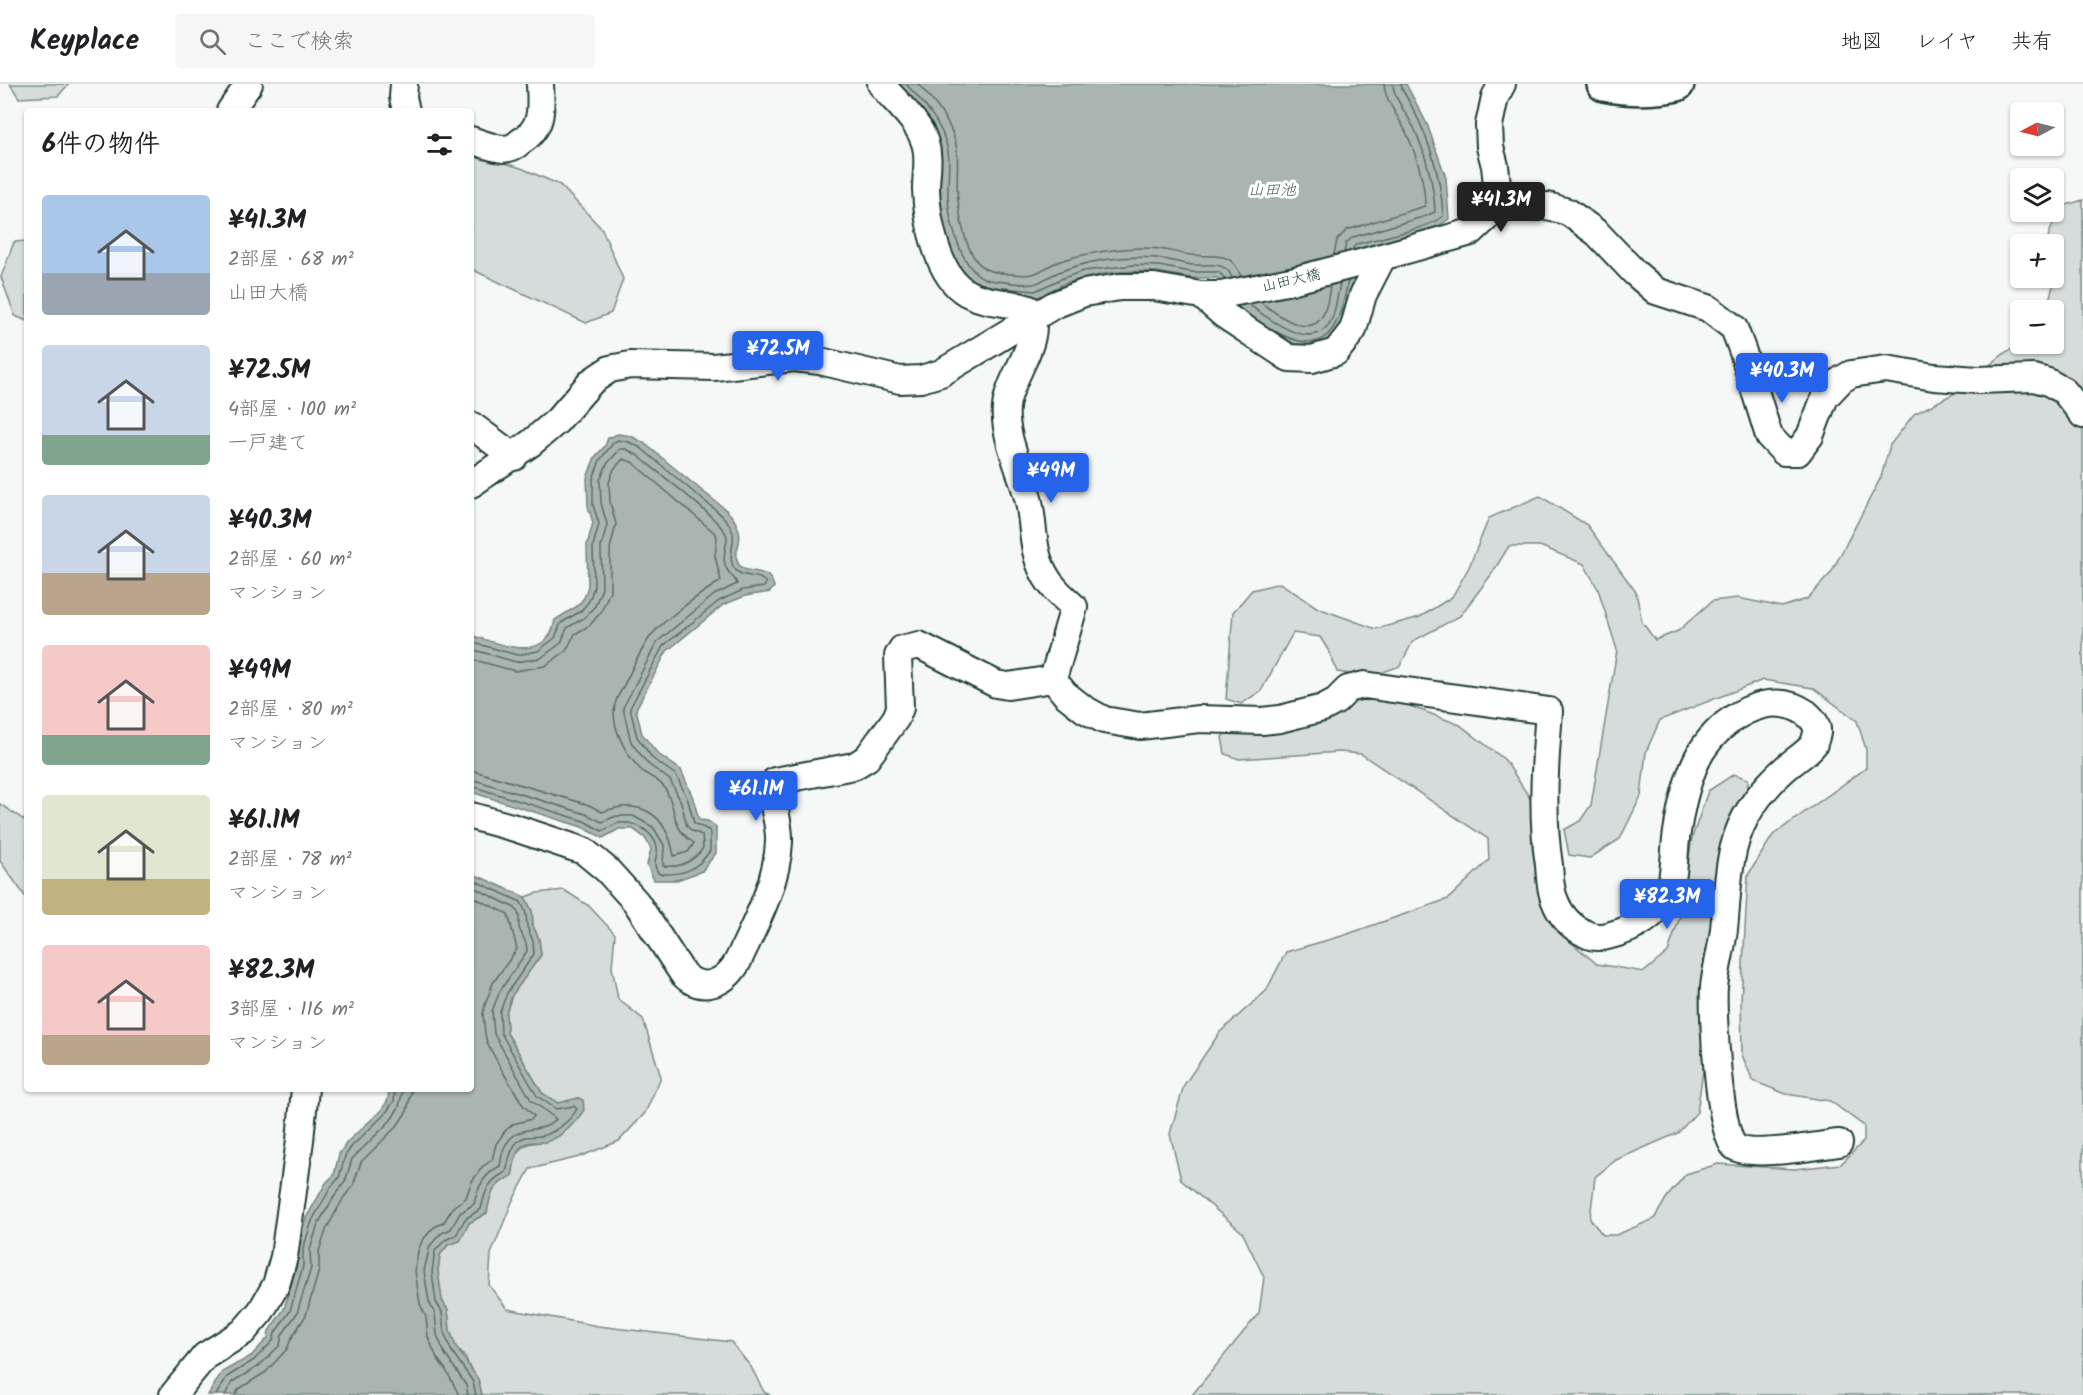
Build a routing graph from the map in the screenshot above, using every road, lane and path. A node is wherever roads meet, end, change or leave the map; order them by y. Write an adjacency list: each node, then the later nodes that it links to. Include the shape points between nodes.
1 (249, 84): 8 (street)
2 (404, 84): 9 (street)
3 (540, 84): 10 (street, via 539,119 526,139 503,149)
4 (881, 84): 14 (street, via 925,141 931,230 944,266 965,292 986,301 1019,305 1029,309)
5 (1502, 84): 11 (street, via 1489,125 1497,184)
6 (1604, 84): 7 (main road, via 1623,88)
7 (1677, 84)
8 (232, 108)
9 (405, 108)
10 (474, 141)
11 (1494, 205): 12 (street, 山田大橋, via 1471,232); 15 (street, via 1548,206 1568,212 1597,233 1656,291 1708,308 1734,328 1769,436 1784,452 1798,452 1810,436 1826,397 1841,380 1851,374 1886,369 1978,380 2034,378 2064,391)
12 (1371, 261): 13 (street, 山田大橋); 13 (street, via 1353,330 1336,352 1312,359 1289,358 1224,315)
13 (1211, 295): 14 (street, via 1120,287 1084,293)
14 (1033, 317): 17 (street, via 940,373 921,379 900,380 794,358 714,367 630,365 610,369 592,381 557,421); 19 (street, via 1034,330 1005,411 1029,502 1035,550 1055,590 1074,608)
15 (2083, 415)
16 (474, 427): 17 (street)
17 (514, 457): 18 (street)
18 (474, 482)
19 (1053, 679): 20 (street, via 1008,686 996,684 919,645 902,649 898,656 900,708 867,758 854,766 775,781 771,787 780,842 772,880 738,962 724,978 708,984 692,983 683,974 636,902 584,851); 22 (street, via 1065,694 1104,720 1140,726 1199,719 1280,719 1323,708 1348,689 1364,685 1549,711 1544,790 1553,898 1563,917 1593,938 1630,929 1662,903 1671,886 1677,830 1687,790 1711,736 1727,722 1764,704 1799,708 1813,718 1818,731 1815,743 1756,800 1736,842 1714,990 1720,1099 1726,1133 1733,1145 1744,1151)
20 (474, 817)
21 (305, 1092): 23 (street, via 284,1257 276,1285 243,1332 205,1356)
22 (1839, 1143)
23 (173, 1395)

